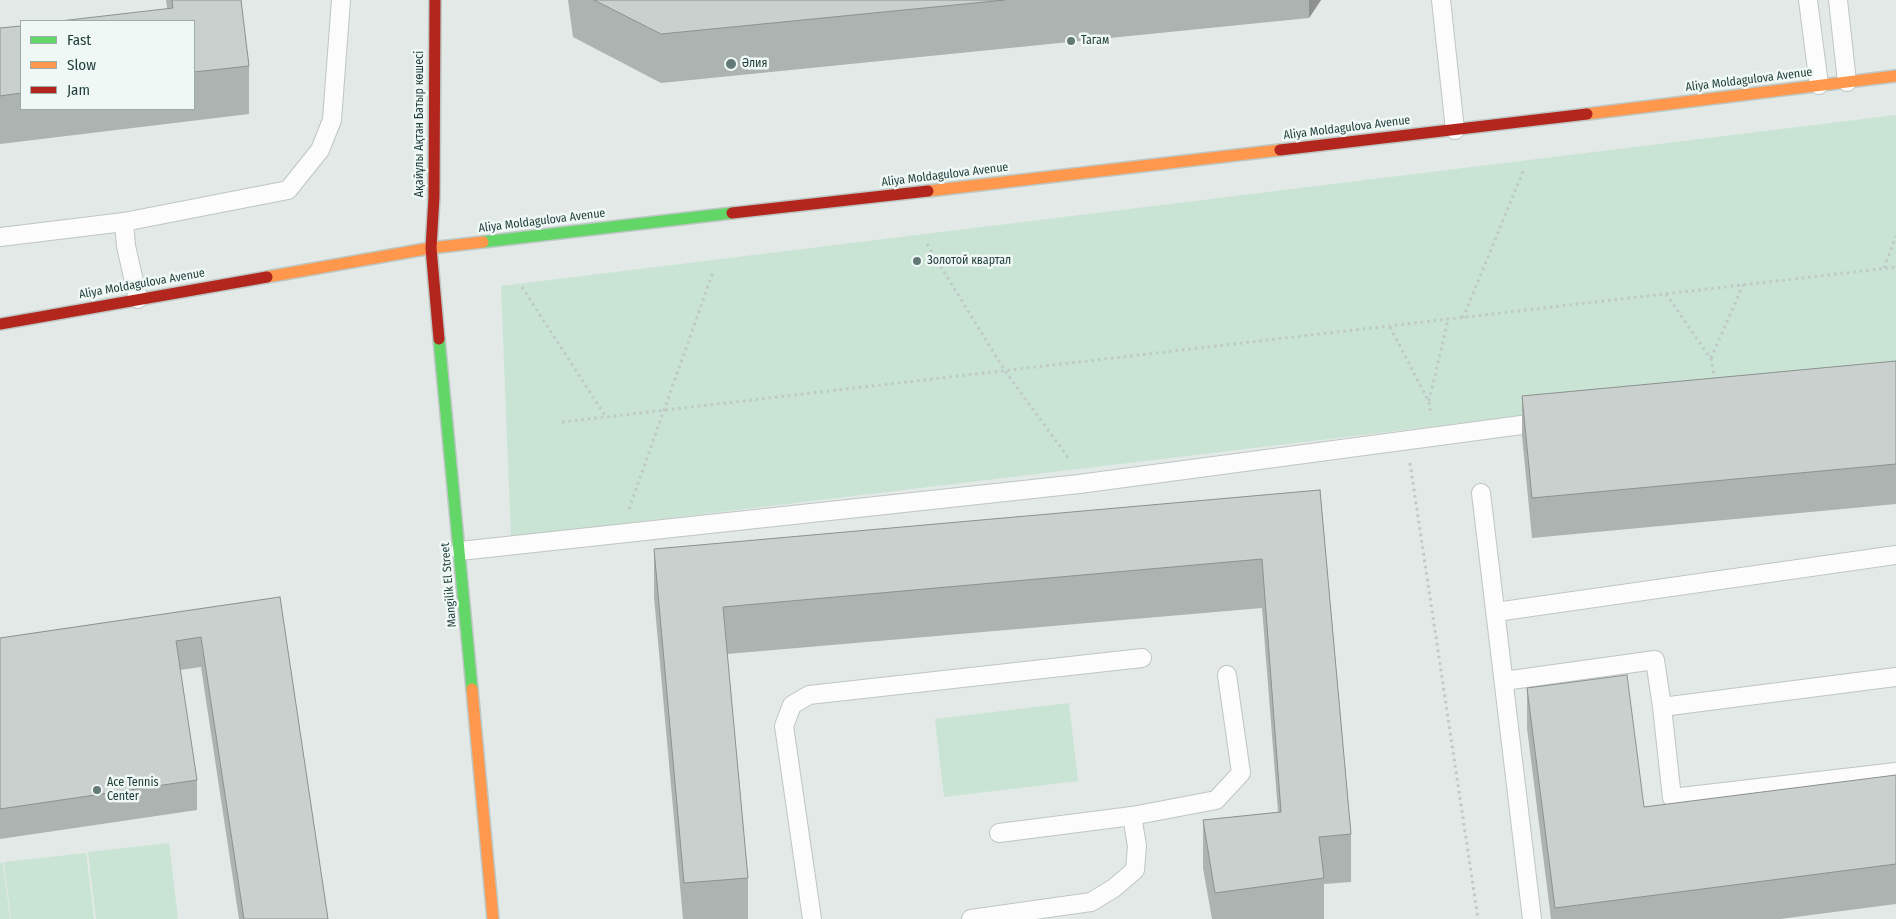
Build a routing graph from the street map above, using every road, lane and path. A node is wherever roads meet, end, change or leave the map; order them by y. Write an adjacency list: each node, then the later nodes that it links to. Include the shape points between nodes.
1 (341, 0): 11 (lane, via 332,120 320,150 288,190)
2 (435, 0): 15 (main road, Ақайұлы Ақтан Батыр көшесі)
3 (1441, 0): 9 (lane)
4 (1808, 0): 8 (lane)
5 (1838, 0): 7 (lane)
6 (1896, 76): 7 (main road, Aliya Moldagulova Avenue)
7 (1847, 82): 8 (main road, Aliya Moldagulova Avenue)
8 (1819, 86): 9 (main road, Aliya Moldagulova Avenue)
9 (1455, 130): 15 (main road, Aliya Moldagulova Avenue)
10 (1524, 169): 23 (path)
11 (124, 222): 13 (lane); 22 (lane)
12 (1896, 236): 17 (path)
13 (0, 237)
14 (927, 244): 28 (path)
15 (431, 248): 22 (main road, Aliya Moldagulova Avenue); 40 (main road, Mangilik El Street)
16 (1896, 267): 17 (path)
17 (1884, 268): 19 (path)
18 (713, 272): 31 (path)
19 (1742, 285): 21 (path); 27 (path)
20 (522, 287): 32 (path)
21 (1666, 294): 23 (path); 27 (path)
22 (138, 299): 25 (main road, Aliya Moldagulova Avenue)
23 (1463, 318): 24 (path)
24 (1448, 320): 26 (path); 30 (path)
25 (0, 324)
26 (1390, 327): 28 (path); 30 (path)
27 (1711, 359): 29 (path)
28 (1005, 371): 31 (path); 37 (path)
29 (1716, 391)
30 (1429, 402): 35 (path)
31 (665, 410): 32 (path); 39 (path)
32 (606, 417): 34 (path)
33 (1561, 420): 35 (lane)
34 (562, 422)
35 (1434, 437): 36 (lane)
36 (1407, 440): 37 (lane); 54 (path)
37 (1086, 483): 39 (lane)
38 (1481, 493): 42 (lane)
39 (620, 534): 40 (lane)
40 (460, 552): 51 (main road, Mangilik El Street)
41 (1896, 555): 42 (lane)
42 (1496, 612): 46 (lane)
43 (1142, 658): 52 (lane, via 809,695 792,705 784,726)
44 (1226, 674): 49 (lane, via 1240,773 1216,800)
45 (1896, 677): 47 (lane)
46 (1504, 681): 47 (lane, via 1655,660); 55 (lane)
47 (1662, 707): 48 (lane, via 1672,798)
48 (1896, 772)
49 (1132, 816): 50 (lane); 53 (lane, via 1137,846 1135,870 1114,888 1091,902)
50 (999, 832)
51 (492, 919)
52 (812, 919)
53 (971, 919)
54 (1478, 919)
55 (1532, 919)

